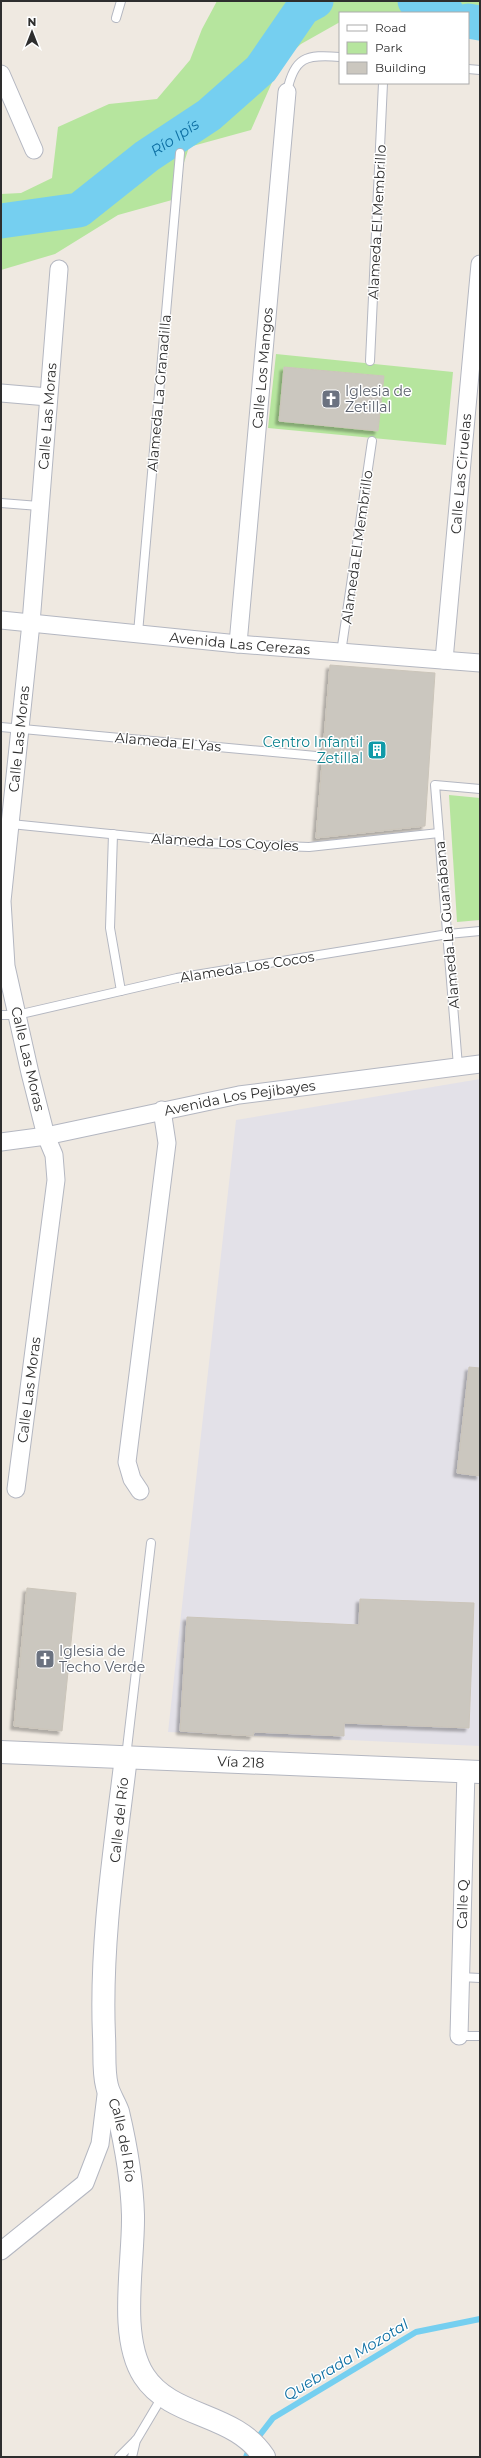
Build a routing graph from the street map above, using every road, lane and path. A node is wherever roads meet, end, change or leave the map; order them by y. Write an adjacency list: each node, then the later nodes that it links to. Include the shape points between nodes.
1 (121, 1): 2 (lane)
2 (116, 18)
3 (339, 57): 8 (lane, via 310,57 297,64 291,73)
4 (469, 69): 5 (lane)
5 (480, 70)
6 (1, 74): 9 (street)
7 (383, 84): 13 (lane, Alameda El Membrillo)
8 (287, 92): 22 (street, Calle Los Mangos)
9 (34, 150)
10 (180, 153): 21 (lane, Alameda La Granadilla)
11 (480, 264): 24 (street, Calle Las Ciruelas)
12 (59, 269): 15 (street, Calle Las Moras)
13 (370, 361)
14 (1, 394): 15 (street)
15 (48, 397): 18 (street, Calle Las Moras)
16 (372, 441): 23 (lane, Alameda El Membrillo)
17 (1, 503): 18 (lane)
18 (39, 506): 20 (street, Calle Las Moras)
19 (1, 620): 20 (street, Avenida Las Cerezas)
20 (31, 623): 21 (street, Avenida Las Cerezas); 27 (street, Calle Las Moras)
21 (138, 633): 22 (street, Avenida Las Cerezas)
22 (238, 644): 23 (street, Avenida Las Cerezas)
23 (341, 653): 24 (street, Avenida Las Cerezas)
24 (444, 660): 25 (street, Avenida Las Cerezas)
25 (480, 663)
26 (1, 727): 27 (lane, Alameda El Yas)
27 (20, 728): 28 (lane, Alameda El Yas); 30 (street, Calle Las Moras)
28 (316, 756)
29 (480, 788): 31 (lane, Alameda La Guanábana, via 436,785)
30 (6, 823): 32 (lane, Alameda Los Coyoles); 33 (street, Calle Las Moras)
31 (439, 833): 32 (lane, Alameda Los Coyoles, via 309,847 199,843); 35 (lane, Alameda La Guanábana)
32 (113, 834): 36 (lane, via 110,928)
33 (2, 921): 37 (street, Calle Las Moras)
34 (480, 931): 35 (lane, Alameda Los Cocos)
35 (448, 934): 36 (lane, Alameda Los Cocos, via 177,978); 39 (lane, Alameda La Guanábana)
36 (121, 991): 37 (lane, Alameda Los Cocos)
37 (9, 1015): 41 (street, Calle Las Moras)
38 (480, 1064): 39 (street, Avenida Los Pejibayes)
39 (458, 1066): 40 (street, Avenida Los Pejibayes, via 238,1095)
40 (162, 1110): 41 (street, Avenida Los Pejibayes); 44 (street, via 167,1143 126,1462)
41 (46, 1136): 42 (street, Avenida Los Pejibayes); 43 (street, Calle Las Moras, via 54,1155 56,1180)
42 (1, 1142)
43 (16, 1489)
44 (140, 1491)
45 (151, 1543): 47 (lane)
46 (1, 1752): 47 (street, Vía 218)
47 (126, 1757): 48 (street, Vía 218); 53 (street, Calle del Río, via 104,1953)
48 (473, 1772): 49 (street, Calle Q)
49 (460, 1977): 50 (lane); 51 (street, Calle Q)
50 (480, 1978)
51 (459, 2036): 52 (lane)
52 (480, 2036)
53 (107, 2086): 54 (street, via 100,2144 86,2183); 55 (street, Calle del Río, via 117,2109 130,2167 133,2216 130,2315 133,2348 144,2376)
54 (1, 2251)
55 (162, 2397): 56 (lane); 57 (street, Calle del Río, via 240,2431)
56 (136, 2439): 58 (lane); 59 (lane)
57 (264, 2456)
58 (120, 2457)
59 (132, 2457)

